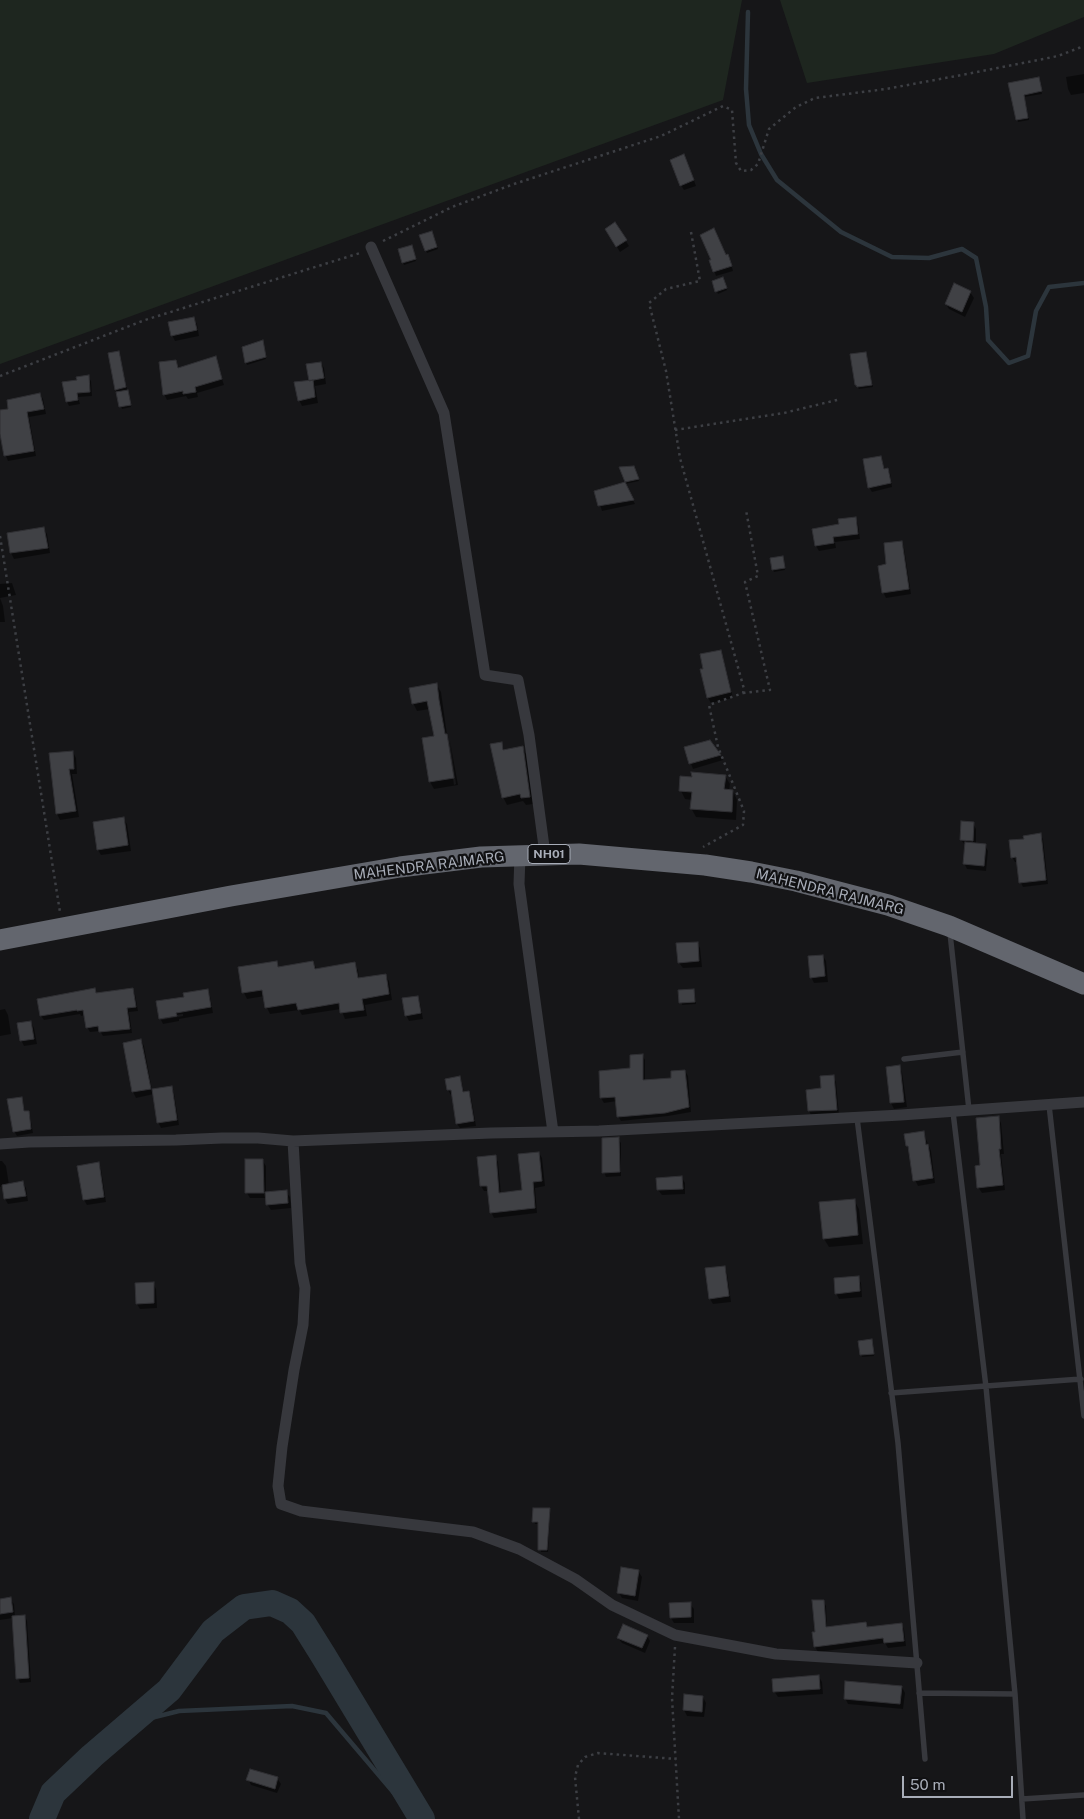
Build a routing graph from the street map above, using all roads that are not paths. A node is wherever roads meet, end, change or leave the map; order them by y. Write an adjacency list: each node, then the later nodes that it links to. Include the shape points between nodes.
1 (371, 247): 2 (street, via 444,413 485,675 518,680)
2 (545, 854): 3 (highway, MAHENDRA RAJMARG / NH01); 4 (highway, MAHENDRA RAJMARG / NH01, via 705,865 751,872 888,904)
3 (520, 855): 5 (highway, MAHENDRA RAJMARG / NH01, via 400,867); 14 (street, via 519,884)
4 (949, 926): 6 (highway, MAHENDRA RAJMARG / NH01); 7 (lane)
5 (0, 940)
6 (1084, 984)
7 (963, 1052): 8 (lane); 11 (lane)
8 (904, 1059)
9 (1084, 1102): 10 (street)
10 (1049, 1104): 11 (street); 17 (lane)
11 (969, 1110): 12 (street)
12 (953, 1112): 13 (street); 18 (lane)
13 (857, 1118): 14 (street); 19 (lane)
14 (553, 1132): 15 (street)
15 (293, 1141): 16 (street, via 231,1138); 21 (street, via 300,1263 305,1288 303,1325 282,1447 278,1486 281,1504 301,1510 473,1532 519,1549 575,1579 612,1605 675,1635 776,1654)
16 (0, 1144)
17 (1081, 1379): 18 (lane); 20 (lane)
18 (986, 1387): 19 (lane); 23 (lane)
19 (891, 1393): 21 (lane)
20 (1084, 1416)
21 (917, 1663): 22 (lane)
22 (919, 1692): 23 (lane); 24 (lane)
23 (1015, 1694): 26 (lane)
24 (925, 1759)
25 (1084, 1795): 26 (lane)
26 (1022, 1799): 27 (lane)
27 (1023, 1819)

